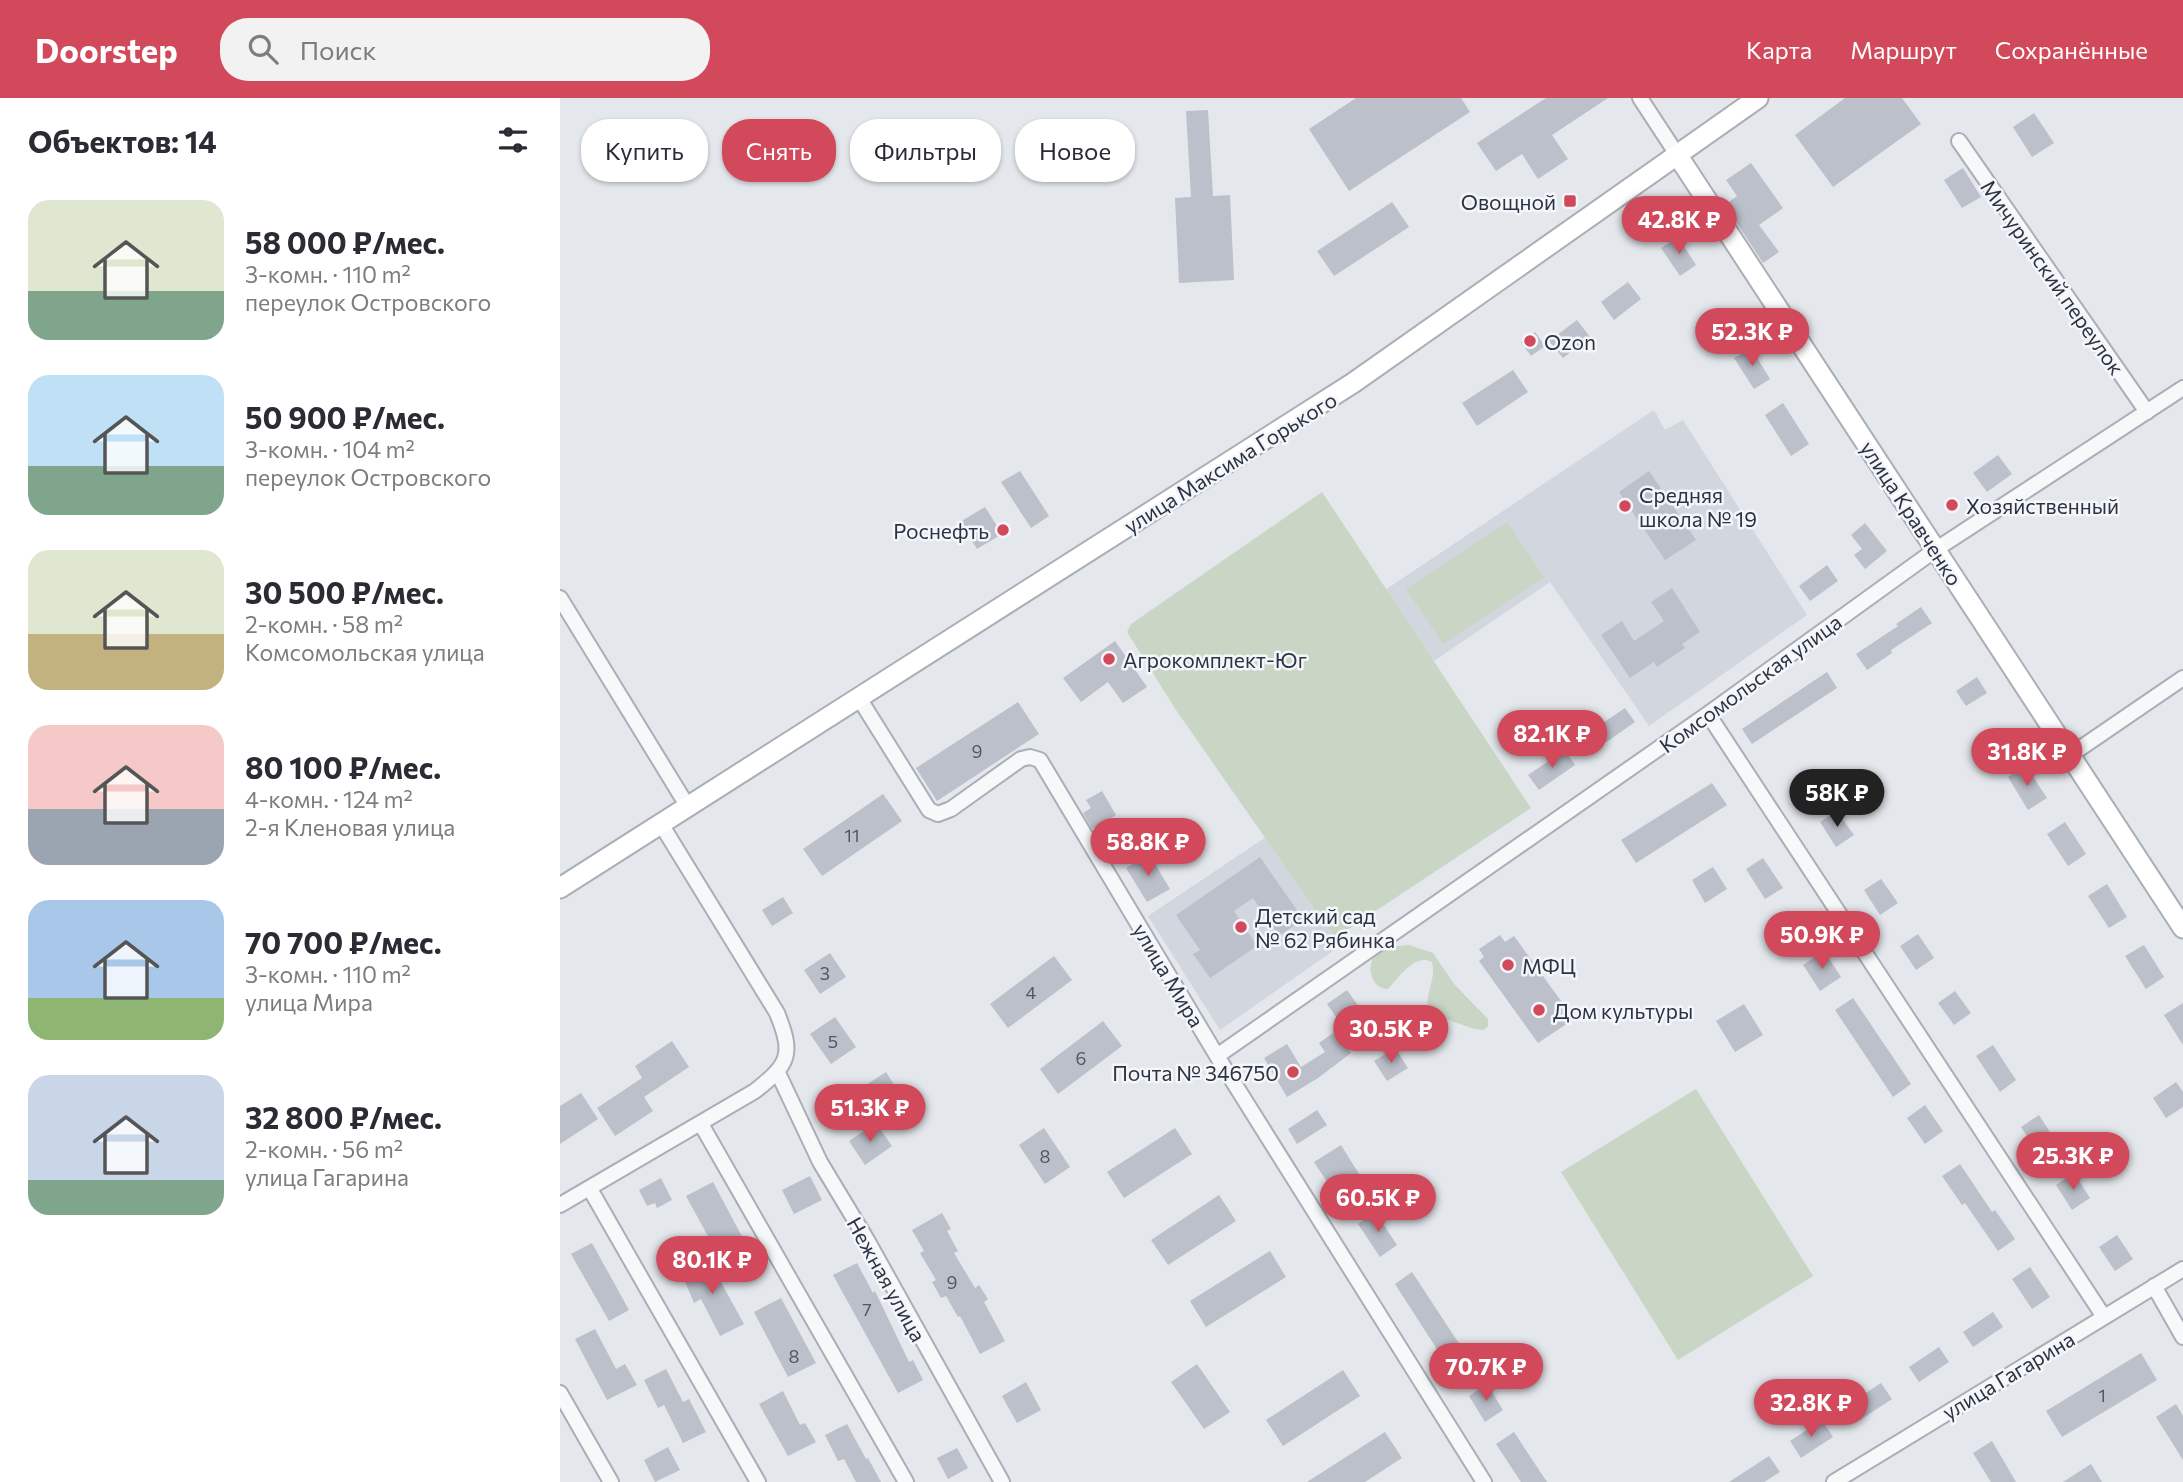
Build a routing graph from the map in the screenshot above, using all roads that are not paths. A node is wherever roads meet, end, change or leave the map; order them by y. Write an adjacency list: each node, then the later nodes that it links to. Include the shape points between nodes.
1 (1640, 98): 4 (street, улица Кравченко)
2 (1758, 98): 4 (main road, улица Максима Горького)
3 (1959, 141): 6 (street, Мичуринский переулок)
4 (1678, 156): 7 (main road, улица Кравченко); 10 (main road, улица Максима Горького, via 1353,383)
5 (2183, 388): 6 (street, Комсомольская улица)
6 (2147, 412): 7 (street, Комсомольская улица)
7 (1935, 550): 11 (street, Комсомольская улица); 12 (main road, улица Кравченко)
8 (560, 598): 13 (street)
9 (2183, 678): 12 (street)
10 (859, 698): 13 (main road, улица Максима Горького); 17 (street, улица Мира, via 929,810 938,814 1021,759 1040,760)
11 (1708, 713): 17 (street, Комсомольская улица); 24 (street)
12 (2069, 756): 16 (main road, улица Кравченко)
13 (688, 807): 14 (main road, улица Максима Горького)
14 (661, 824): 15 (main road, улица Максима Горького); 18 (street, via 777,1013 787,1042)
15 (560, 888)
16 (2183, 928)
17 (1217, 1056): 31 (street, улица Мира)
18 (778, 1073): 19 (street); 30 (street, Нежная улица, via 820,1161)
19 (701, 1124): 20 (street); 29 (street)
20 (590, 1189): 21 (street); 28 (street)
21 (560, 1205)
22 (2183, 1269): 23 (street, улица Гагарина)
23 (2154, 1286): 24 (street, улица Гагарина); 25 (street)
24 (2104, 1317): 32 (street, улица Гагарина)
25 (2183, 1337)
26 (560, 1393): 27 (street)
27 (611, 1482)
28 (758, 1482)
29 (906, 1482)
30 (1002, 1482)
31 (1484, 1482)
32 (1834, 1482)

